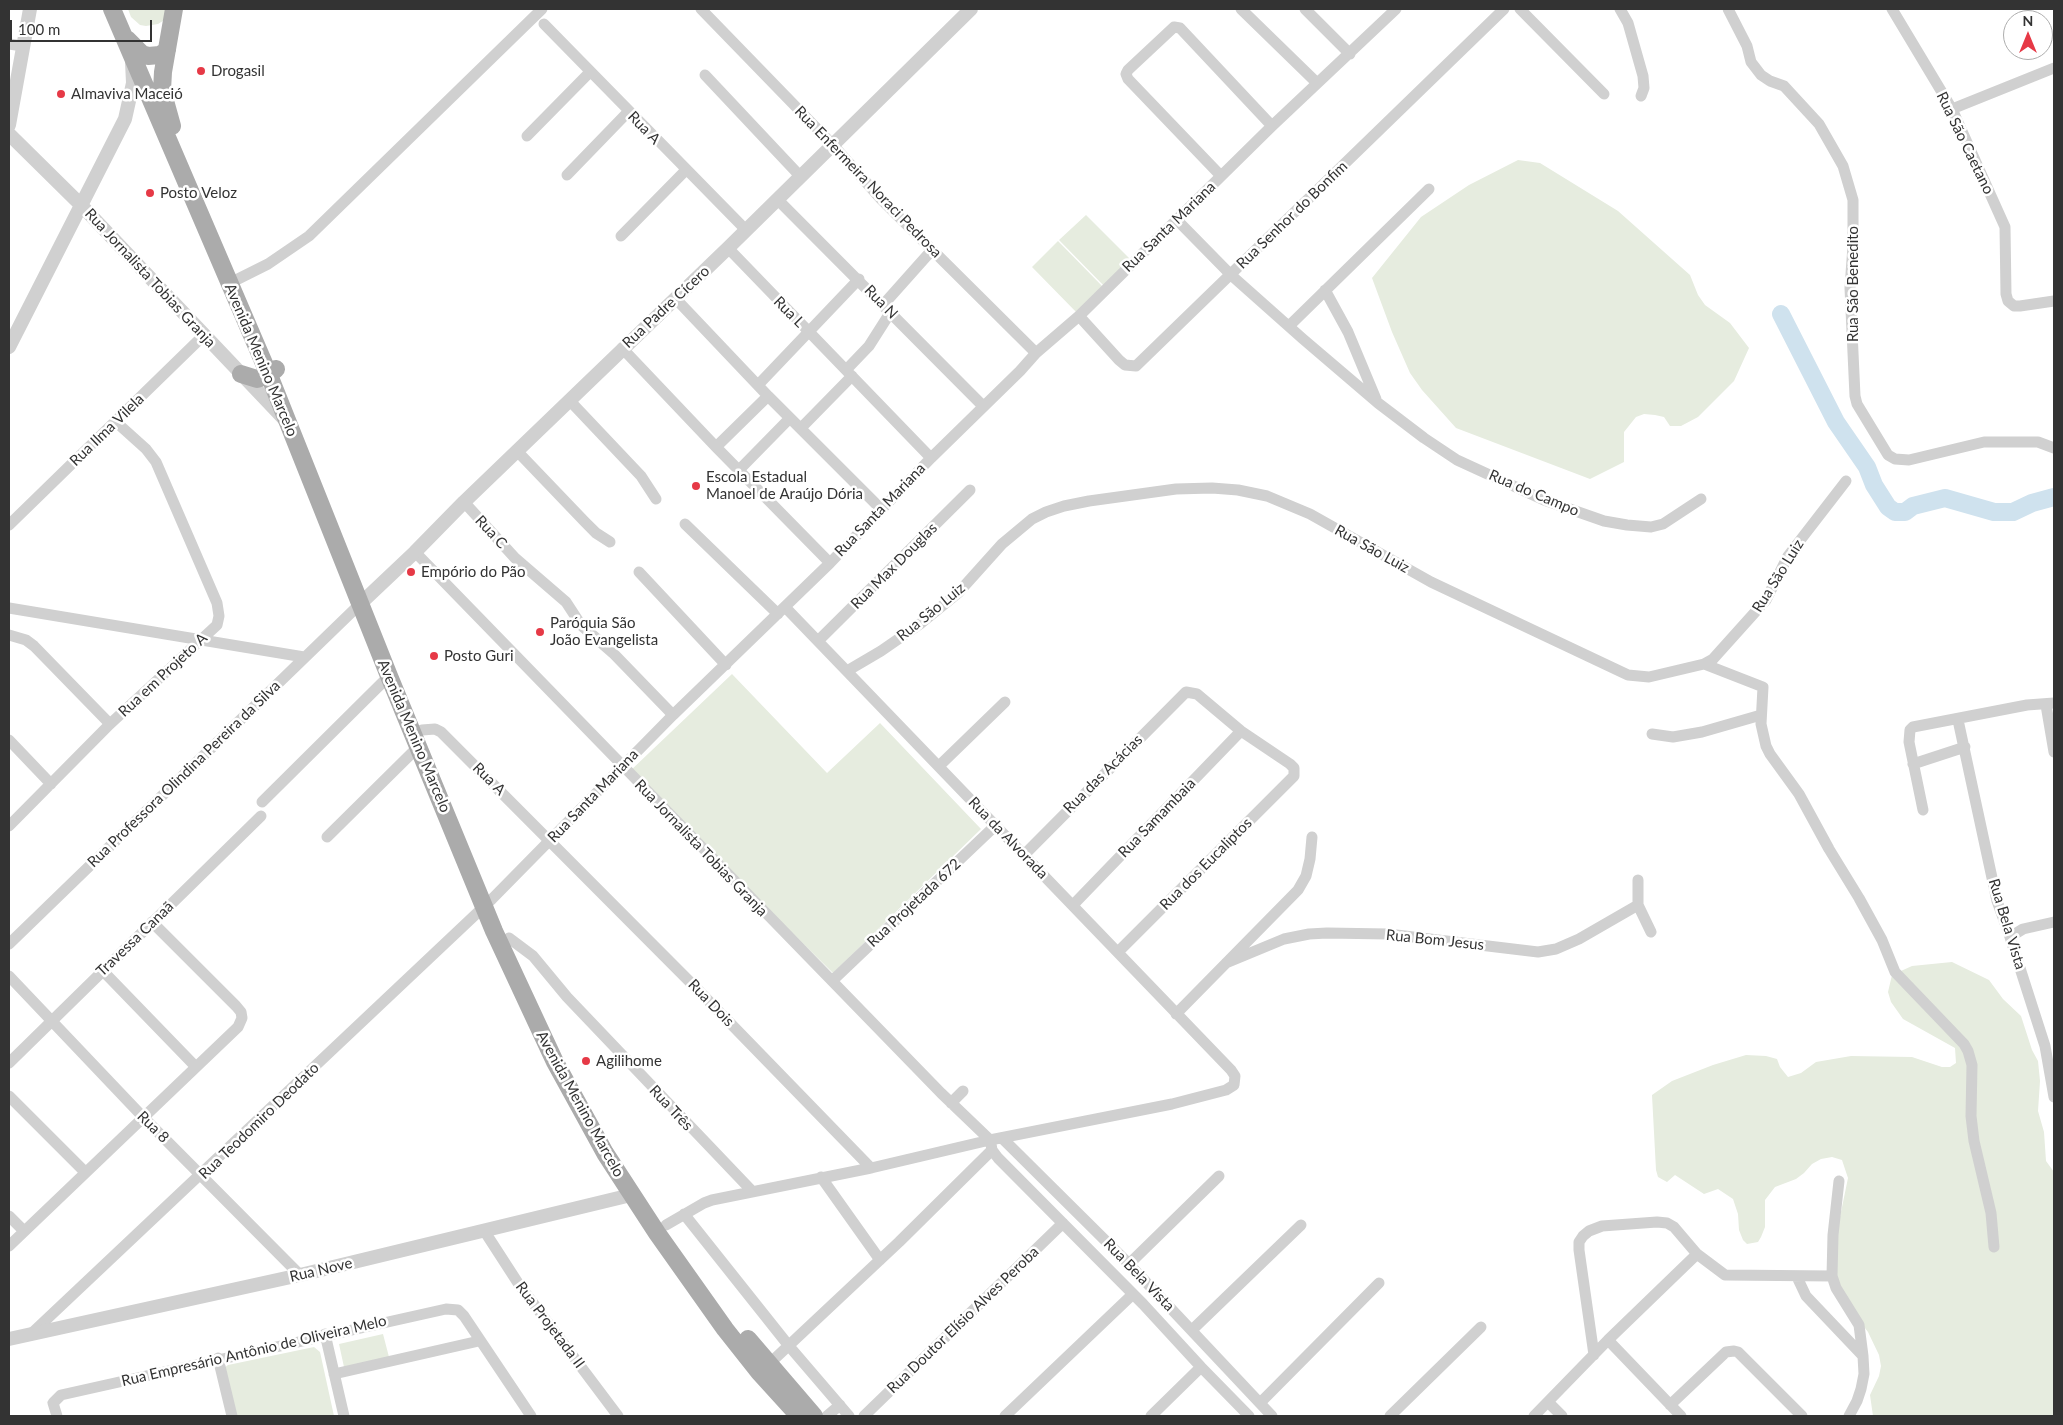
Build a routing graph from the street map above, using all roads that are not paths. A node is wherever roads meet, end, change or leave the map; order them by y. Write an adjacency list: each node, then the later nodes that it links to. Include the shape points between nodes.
1 (30, 9): 19 (street)
2 (112, 9): 17 (main road, Avenida Menino Marcelo)
3 (174, 9): 20 (main road, Avenida Menino Marcelo)
4 (187, 9): 20 (main road)
5 (542, 9): 50 (street, via 309,236 268,264)
6 (701, 9): 35 (street, Rua Enfermeira Noraci Pedrosa, via 775,77)
7 (971, 9): 35 (street, Rua Padre Cícero)
8 (1241, 9): 26 (street)
9 (1305, 9): 21 (street)
10 (1396, 9): 21 (street, Rua Santa Mariana)
11 (1504, 9): 48 (street, Rua Senhor do Bonfim)
12 (1520, 9): 27 (street)
13 (1620, 9): 28 (street, via 1628,23 1643,76)
14 (1728, 9): 75 (street, Rua São Benedito, via 1744,39 1751,62 1761,75 1784,86 1819,124 1842,166 1853,200 1850,288 1855,396 1888,455 1909,460 1984,442 2038,442)
15 (1892, 9): 29 (street, Rua São Caetano)
16 (544, 24): 24 (street, Rua A)
17 (123, 35): 20 (main road, via 142,54 160,55); 22 (main road, Avenida Menino Marcelo)
18 (9, 44): 19 (street)
19 (23, 46): 31 (street)
20 (167, 50): 50 (main road, Avenida Menino Marcelo, via 162,72 164,102)
21 (1350, 54): 26 (street, Rua Santa Mariana)
22 (132, 59): 42 (street, via 133,82 125,119); 62 (main road, Avenida Menino Marcelo)
23 (2054, 68): 29 (street)
24 (590, 72): 30 (street, Rua A); 34 (street)
25 (705, 75): 38 (street)
26 (1317, 84): 32 (street, Rua Santa Mariana)
27 (1604, 94)
28 (1641, 96)
29 (1952, 109): 53 (street, Rua São Caetano, via 2005,227 2008,301 2014,306)
30 (628, 112): 36 (street, Rua A); 37 (street)
31 (9, 125)
32 (1272, 126): 39 (street, Rua Santa Mariana); 39 (street, via 1183,30 1174,27 1128,70 1128,79)
33 (9, 134): 42 (street, Rua Jornalista Tobias Granja)
34 (527, 136)
35 (832, 144): 38 (street, Rua Padre Cícero); 47 (street, Rua Enfermeira Noraci Pedrosa)
36 (686, 171): 44 (street, Rua A); 45 (street)
37 (567, 175)
38 (800, 176): 41 (street, Rua Padre Cícero)
39 (1221, 176): 43 (street, Rua Santa Mariana)
40 (1430, 189): 51 (street)
41 (777, 199): 44 (street, Rua Padre Cícero); 49 (street, Rua N)
42 (81, 205): 58 (street, Rua Jornalista Tobias Granja); 59 (street)
43 (1177, 220): 48 (street, Rua do Campo); 55 (street, Rua Santa Mariana)
44 (746, 230): 46 (street, Rua Padre Cícero)
45 (621, 236)
46 (728, 248): 52 (street, Rua Padre Cícero); 57 (street, Rua L)
47 (932, 250): 54 (street); 61 (street, Rua Enfermeira Noraci Pedrosa)
48 (1231, 275): 55 (street, Rua Senhor do Bonfim, via 1136,366 1125,365 1119,360); 56 (street, Rua do Campo)
49 (858, 279): 54 (street, Rua N); 57 (street)
50 (236, 280): 62 (main road, Avenida Menino Marcelo)
51 (1325, 290): 56 (street); 68 (street, Rua do Campo, via 1348,332)
52 (675, 298): 60 (street, Rua Padre Cícero); 65 (street)
53 (2054, 301)
54 (886, 309): 63 (street, via 869,346); 69 (street, Rua N)
55 (1079, 316): 61 (street, Rua Santa Mariana)
56 (1289, 326): 68 (street, Rua do Campo)
57 (809, 332): 63 (street, Rua L); 65 (street)
58 (204, 335): 64 (street, Rua Jornalista Tobias Granja); 71 (street, Rua Ilma Vilela)
59 (9, 347)
60 (622, 348): 67 (street, Rua Padre Cícero); 74 (street)
61 (1036, 353): 69 (street, Rua Santa Mariana)
62 (272, 372): 64 (main road, via 258,379); 72 (main road, Avenida Menino Marcelo); 91 (main road, Avenida Menino Marcelo)
63 (849, 373): 73 (street); 77 (street, Rua L)
64 (240, 374): 72 (street, Rua Jornalista Tobias Granja)
65 (758, 385): 66 (street)
66 (768, 396): 70 (street); 74 (street)
67 (570, 401): 76 (street, Rua Padre Cícero); 81 (street, via 641,476)
68 (1378, 403): 82 (street, Rua do Campo, via 1457,460 1544,500 1604,521 1628,526 1658,526)
69 (983, 406): 77 (street, Rua Santa Mariana)
70 (790, 418): 73 (street); 78 (street)
71 (116, 422): 86 (street, Rua Ilma Vilela); 95 (street, Rua em Projeto A, via 156,462 217,603 217,625)
72 (289, 424): 91 (main road, Avenida Menino Marcelo)
73 (801, 428): 84 (street)
74 (716, 447): 78 (street)
75 (2054, 448)
76 (517, 451): 83 (street, Rua Padre Cícero); 87 (street, via 596,533)
77 (931, 458): 84 (street, Rua Santa Mariana)
78 (739, 470): 89 (street)
79 (1846, 481): 98 (street, Rua São Luiz, via 1788,556 1766,600 1719,653)
80 (970, 490): 96 (street, Rua Max Douglas)
81 (656, 499)
82 (1701, 499)
83 (464, 502): 88 (street, Rua Padre Cícero); 104 (street, Rua C, via 515,558 566,602 582,625)
84 (881, 509): 89 (street, Rua Santa Mariana)
85 (686, 524): 93 (street, Rua da Alvorada)
86 (9, 525)
87 (610, 542)
88 (415, 552): 91 (street, Rua Padre Cícero); 116 (street, Rua Jornalista Tobias Granja)
89 (830, 563): 93 (street, Rua Santa Mariana)
90 (639, 572): 99 (street)
91 (364, 600): 97 (street, Rua Professora Olindina Pereira da Silva); 101 (main road, Avenida Menino Marcelo); 108 (main road, Avenida Menino Marcelo)
92 (9, 608): 95 (street)
93 (782, 610): 96 (street, Rua da Alvorada); 99 (street, Rua Santa Mariana)
94 (9, 635): 107 (street, via 34,646)
95 (199, 641): 97 (street); 107 (street, Rua em Projeto A)
96 (818, 642): 100 (street, Rua da Alvorada)
97 (304, 657): 137 (street, Rua Professora Olindina Pereira da Silva)
98 (1704, 664): 100 (street, Rua São Luiz, via 1649,677 1628,675 1431,582 1310,514 1267,496 1212,488 1176,489 1064,506 1046,512 1002,544 958,593 920,624); 105 (street, via 1763,688)
99 (726, 665): 104 (street, Rua Santa Mariana)
100 (847, 671): 117 (street, Rua da Alvorada)
101 (389, 676): 112 (main road, Avenida Menino Marcelo); 119 (street)
102 (1005, 702): 117 (street)
103 (2050, 704): 106 (street, via 2027,705); 114 (street)
104 (673, 715): 116 (street, Rua Santa Mariana)
105 (1761, 715): 110 (street, via 1702,732 1673,737); 172 (street, via 1766,746 1799,794 1859,898 1895,972 1968,1051 1972,1065 1974,1141 1991,1213)
106 (1958, 720): 113 (street, Rua Bela Vista); 115 (street, via 1910,730)
107 (110, 724): 118 (street, Rua em Projeto A)
108 (422, 730): 126 (street, Rua A, via 441,732); 129 (main road, Avenida Menino Marcelo)
109 (1241, 731): 127 (street, Rua das Acácias, via 1197,694 1192,691 1182,694); 130 (street, Rua Samambaia); 138 (street, Rua dos Eucaliptos, via 1290,764 1294,768 1294,776)
110 (1652, 734)
111 (9, 740): 118 (street)
112 (418, 747): 124 (street); 129 (main road, Avenida Menino Marcelo)
113 (1965, 747): 115 (street); 135 (street, Rua Bela Vista, via 1997,901)
114 (2054, 752)
115 (1913, 764): 120 (street)
116 (622, 766): 126 (street, Rua Santa Mariana); 142 (street, Rua Jornalista Tobias Granja)
117 (939, 766): 122 (street, Rua da Alvorada)
118 (50, 784): 123 (street, Rua em Projeto A)
119 (262, 802)
120 (1923, 810)
121 (261, 816): 132 (street, Travessa Canaã)
122 (996, 825): 127 (street, Rua da Alvorada); 142 (street, Rua Projetada 672)
123 (9, 826)
124 (327, 836)
125 (1312, 837): 139 (street, via 1306,876 1298,890)
126 (550, 840): 129 (street, Rua Santa Mariana); 156 (street, Rua Dois)
127 (1024, 855): 130 (street, Rua da Alvorada)
128 (1638, 880): 131 (street)
129 (488, 902): 136 (main road, Avenida Menino Marcelo); 158 (street, Rua Teodomiro Deodato); 163 (main road, Avenida Menino Marcelo, via 525,1000)
130 (1073, 905): 138 (street, Rua da Alvorada)
131 (1638, 906): 134 (street); 139 (street, Rua Bom Jesus, via 1579,939 1556,949 1538,952 1388,934 1327,933 1284,939)
132 (152, 922): 140 (street, Travessa Canaã); 146 (street, via 241,1012 238,1026)
133 (2054, 922): 135 (street, via 2023,929)
134 (1651, 932)
135 (2010, 937): 150 (street, Rua Bela Vista, via 2045,1046)
136 (509, 938): 162 (street, Rua Três, via 533,956 567,997); 167 (main road, Avenida Menino Marcelo, via 547,1025 593,1110 623,1163)
137 (9, 944)
138 (1118, 952): 143 (street, Rua da Alvorada)
139 (1226, 963): 143 (street)
140 (103, 971): 144 (street, Travessa Canaã); 146 (street)
141 (9, 976): 144 (street, Rua 8)
142 (832, 981): 151 (street, Rua Jornalista Tobias Granja)
143 (1176, 1014): 152 (street, Rua da Alvorada, via 1231,1070 1235,1079 1230,1088)
144 (52, 1020): 145 (street, Travessa Canaã); 153 (street, Rua 8)
145 (9, 1063)
146 (195, 1066): 153 (street)
147 (963, 1091): 151 (street)
148 (1164, 1093): 152 (street)
149 (9, 1096): 157 (street)
150 (2054, 1097)
151 (951, 1103): 155 (street, Rua Jornalista Tobias Granja)
152 (1172, 1104): 154 (street)
153 (143, 1117): 157 (street); 158 (street, Rua 8)
154 (1002, 1138): 155 (street); 176 (street, Rua Bela Vista)
155 (991, 1145): 156 (street); 166 (street, Rua Bela Vista, via 998,1158); 174 (street)
156 (871, 1168): 160 (street)
157 (85, 1172): 169 (street)
158 (202, 1175): 177 (street, Rua 8); 187 (street, Rua Teodomiro Deodato)
159 (1219, 1176): 176 (street)
160 (821, 1177): 162 (street); 174 (street)
161 (1839, 1181): 178 (street, via 1832,1235)
162 (752, 1191): 164 (street, via 704,1203)
163 (626, 1196): 170 (street, Rua Nove); 175 (main road, Avenida Menino Marcelo); 181 (main road)
164 (684, 1214): 167 (street); 192 (street)
165 (9, 1216): 169 (street)
166 (1063, 1223): 183 (street, Rua Bela Vista); 213 (street, Rua Doutor Elísio Alves Peroba)
167 (666, 1225): 196 (main road, Avenida Menino Marcelo, via 734,1321)
168 (1301, 1225): 186 (street)
169 (24, 1231): 171 (street)
170 (485, 1232): 177 (street, Rua Nove); 207 (street, Rua Projetada II, via 518,1283)
171 (9, 1246)
172 (1994, 1247)
173 (1697, 1254): 179 (street, via 1725,1275); 190 (street); 193 (street, via 1667,1223 1602,1226 1583,1236 1579,1250)
174 (880, 1260): 192 (street)
175 (677, 1261): 181 (main road); 209 (main road, Avenida Menino Marcelo, via 725,1329)
176 (1130, 1264): 182 (street, Rua Bela Vista)
177 (300, 1275): 187 (street, Rua Nove)
178 (1832, 1276): 179 (street); 194 (street, via 1859,1324)
179 (1797, 1277): 194 (street, via 1806,1296)
180 (1379, 1283): 200 (street)
181 (680, 1285): 208 (main road)
182 (1155, 1292): 184 (street); 186 (street, Rua Bela Vista)
183 (1133, 1294): 184 (street, Rua Bela Vista); 214 (street)
184 (1143, 1304): 197 (street, Rua Bela Vista)
185 (1481, 1327): 218 (street)
186 (1192, 1330): 200 (street, Rua Bela Vista)
187 (31, 1334): 189 (street, Rua Nove)
188 (325, 1334): 191 (street, Rua Empresário Antônio de Oliveira Melo, via 452,1309 464,1316); 195 (street, Rua Empresário Antônio de Oliveira Melo); 198 (street)
189 (9, 1339)
190 (1608, 1340): 193 (street); 202 (street)
191 (480, 1341): 198 (street); 206 (street)
192 (789, 1346): 196 (street); 201 (street)
193 (1594, 1354): 199 (street)
194 (1863, 1356): 223 (street, via 1861,1389)
195 (218, 1358): 203 (street, Rua Empresário Antônio de Oliveira Melo, via 61,1395 56,1398 54,1408); 204 (street)
196 (769, 1364): 210 (main road, Avenida Menino Marcelo)
197 (1200, 1367): 215 (street); 216 (street, Rua Bela Vista)
198 (334, 1374): 205 (street)
199 (1548, 1402): 219 (street); 220 (street)
200 (1260, 1403): 217 (street, Rua Bela Vista)
201 (840, 1405): 211 (street); 212 (street)
202 (1670, 1405): 221 (street); 222 (street, via 1726,1352 1734,1351)
203 (57, 1416)
204 (232, 1416)
205 (344, 1416)
206 (531, 1416)
207 (618, 1416)
208 (785, 1416)
209 (799, 1416)
210 (814, 1416)
211 (827, 1416)
212 (849, 1416)
213 (864, 1416)
214 (1005, 1416)
215 (1150, 1416)
216 (1249, 1416)
217 (1272, 1416)
218 (1390, 1416)
219 (1534, 1416)
220 (1562, 1416)
221 (1681, 1416)
222 (1802, 1416)
223 (1849, 1416)

